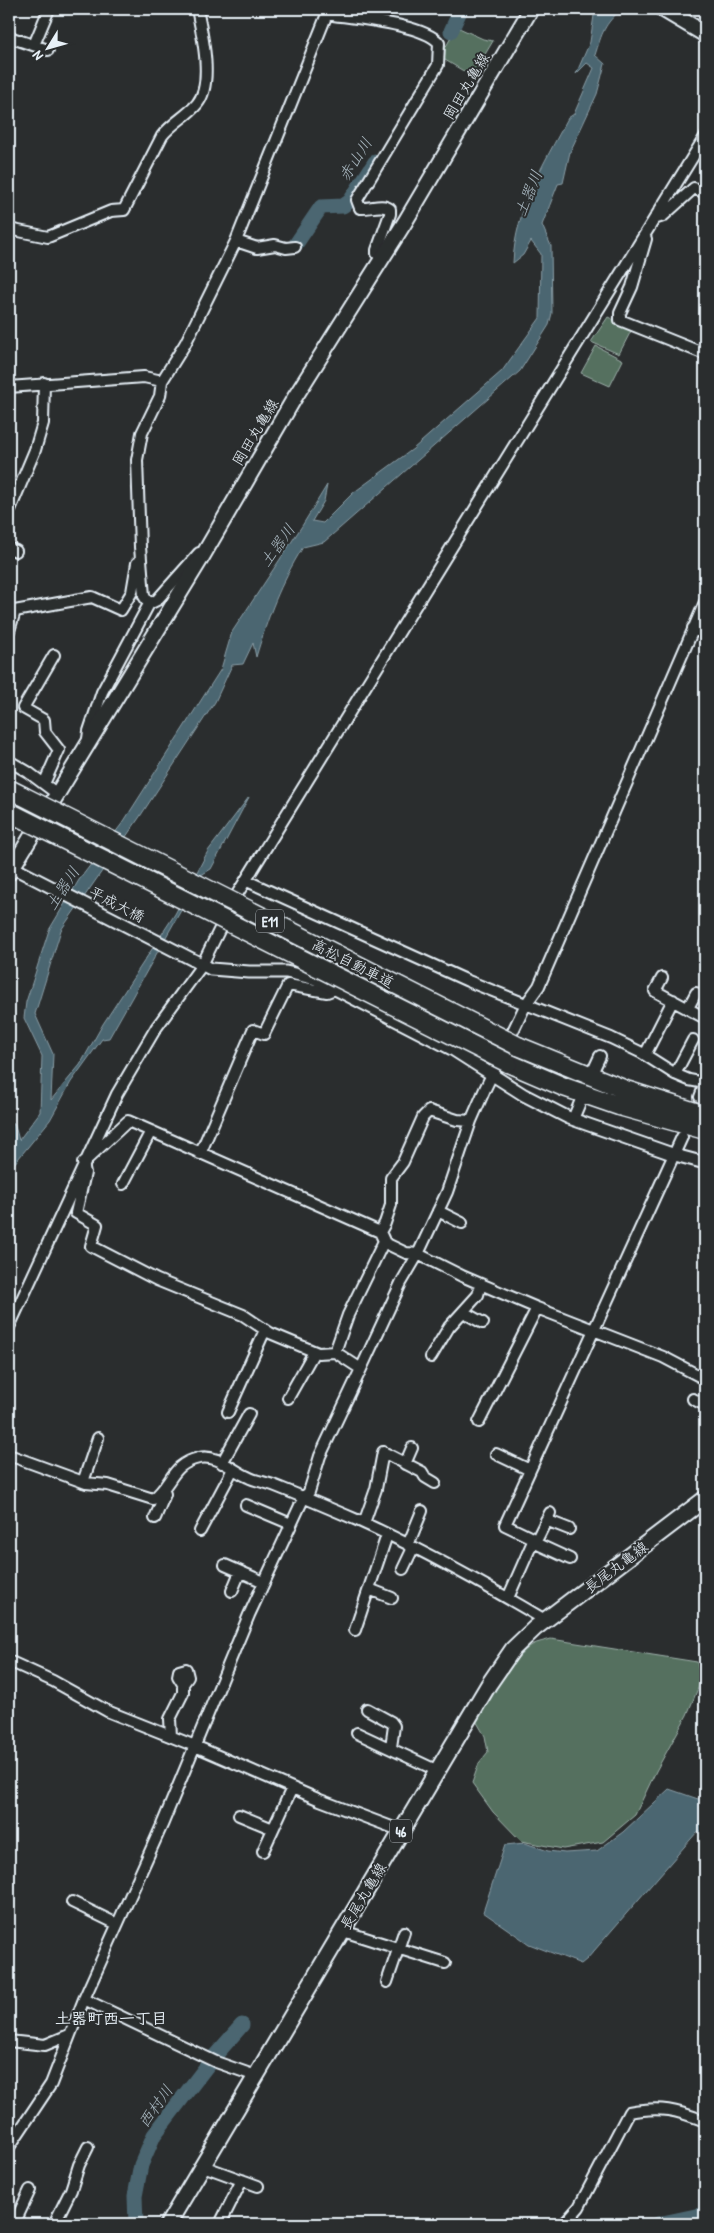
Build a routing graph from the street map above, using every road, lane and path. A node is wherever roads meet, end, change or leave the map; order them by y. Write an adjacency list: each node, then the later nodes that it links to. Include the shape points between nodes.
1 (49, 9): 8 (street)
2 (197, 9): 13 (street, via 206,74 202,97 162,136 124,210 111,211 48,237)
3 (531, 9): 16 (main road, 岡田丸亀線)
4 (663, 9): 6 (main road)
5 (328, 11): 14 (street); 16 (street, via 400,26 429,36 438,43 438,65 357,200 360,208 382,206 390,209 377,250)
6 (705, 34)
7 (9, 36): 8 (street)
8 (34, 45): 9 (street)
9 (48, 50)
10 (705, 138): 12 (street)
11 (705, 194): 12 (street, via 694,188)
12 (652, 223): 17 (street, via 620,320); 38 (street)
13 (9, 229)
14 (236, 241): 15 (street, via 257,248 275,244); 18 (street, via 185,344)
15 (295, 247)
16 (382, 257): 22 (main road, 岡田丸亀線)
17 (705, 354)
18 (162, 381): 19 (street, via 144,377); 23 (street, via 160,396 142,433 137,460)
19 (44, 383): 20 (street); 21 (street, via 43,424)
20 (9, 387)
21 (9, 512)
22 (212, 538): 25 (street, via 157,600); 31 (main road, 岡田丸亀線)
23 (140, 547): 25 (street, via 144,596); 26 (street, via 132,592 121,610 92,597)
24 (705, 602): 27 (street)
25 (149, 604): 31 (street, via 102,692)
26 (12, 611): 28 (street)
27 (693, 628): 29 (street); 44 (street, via 539,986)
28 (9, 631)
29 (705, 634)
30 (54, 655): 33 (street, via 23,708 44,720 45,732 59,750)
31 (88, 743): 35 (main road, 岡田丸亀線)
32 (9, 761): 33 (street)
33 (44, 784): 35 (street)
34 (16, 793): 56 (highway, 高松自動車道 / E11, bridge, via 518,1046 626,1090)
35 (56, 793): 37 (main road, 岡田丸亀線)
36 (11, 813): 59 (highway, 高松自動車道 / E11, bridge, via 508,1063 619,1106)
37 (10, 868): 39 (street, 平成大橋)
38 (247, 881): 39 (street); 44 (street)
39 (198, 963): 41 (street, 平成大橋, via 226,971 286,972 316,979); 64 (street, via 116,1094)
40 (662, 978): 43 (street, via 656,991)
41 (335, 989): 51 (street, 平成大橋); 62 (street, via 327,992 288,985 264,1034 253,1030)
42 (696, 993): 45 (street)
43 (673, 1000): 45 (street); 48 (street)
44 (526, 1004): 48 (street); 51 (street)
45 (688, 1008): 46 (street)
46 (705, 1018)
47 (693, 1040): 52 (street)
48 (645, 1055): 52 (street)
49 (600, 1056): 50 (street)
50 (594, 1069)
51 (494, 1074): 57 (street, 平成大橋, via 524,1095); 58 (street)
52 (675, 1074): 53 (street)
53 (705, 1083): 54 (street)
54 (700, 1097)
55 (581, 1100): 57 (street)
56 (705, 1116)
57 (573, 1119): 63 (street, 平成大橋)
58 (472, 1121): 67 (street); 69 (street, via 429,1112 423,1117 403,1162 391,1178 391,1205)
59 (705, 1130)
60 (151, 1131): 62 (street); 64 (street, via 128,1121); 66 (street)
61 (682, 1137): 63 (street)
62 (200, 1154): 69 (street)
63 (675, 1155): 65 (street, 平成大橋); 77 (street)
64 (83, 1163): 75 (street); 76 (street, via 85,1173 76,1214 97,1225 91,1246 157,1280 244,1315)
65 (705, 1163)
66 (123, 1184)
67 (438, 1211): 68 (street); 70 (street)
68 (462, 1223)
69 (382, 1237): 70 (street, via 406,1253); 79 (street)
70 (418, 1254): 71 (street); 81 (street)
71 (481, 1284): 72 (street); 73 (street, via 478,1295)
72 (537, 1308): 77 (street); 88 (street)
73 (463, 1312): 74 (street); 80 (street, via 449,1327)
74 (483, 1323)
75 (9, 1327)
76 (265, 1330): 78 (street); 86 (street)
77 (594, 1331): 82 (street, via 663,1356); 96 (street)
78 (314, 1352): 79 (street); 83 (street)
79 (335, 1352): 81 (street)
80 (431, 1357)
81 (361, 1369): 100 (street)
82 (705, 1378)
83 (288, 1398)
84 (694, 1399): 85 (street)
85 (705, 1405)
86 (228, 1412)
87 (249, 1414): 93 (street)
88 (479, 1422)
89 (98, 1438): 97 (street)
90 (412, 1448): 94 (street)
91 (496, 1454): 96 (street)
92 (9, 1455): 97 (street)
93 (222, 1463): 95 (street); 99 (street, via 212,1458 186,1463 173,1473)
94 (405, 1464): 98 (street); 106 (street, via 383,1452 376,1489)
95 (233, 1469): 100 (street); 108 (street)
96 (530, 1470): 110 (street, via 505,1525)
97 (83, 1482): 99 (street, via 108,1485 153,1499)
98 (435, 1483)
99 (164, 1491): 104 (street)
100 (304, 1498): 105 (street); 106 (street)
101 (705, 1499): 121 (main road, 長尾丸亀線 / 46)
102 (246, 1505): 105 (street)
103 (422, 1511): 111 (street)
104 (156, 1518)
105 (291, 1524): 116 (street)
106 (364, 1524): 109 (street)
107 (569, 1530): 110 (street, via 548,1516)
108 (200, 1531)
109 (387, 1535): 111 (street); 117 (street)
110 (534, 1540): 112 (street); 120 (street)
111 (410, 1546): 114 (street); 120 (street)
112 (570, 1559)
113 (225, 1565): 115 (street)
114 (404, 1569)
115 (240, 1572): 116 (street); 118 (street)
116 (264, 1582): 128 (street)
117 (369, 1589): 119 (street); 122 (street)
118 (232, 1591)
119 (392, 1598)
120 (508, 1598): 121 (street)
121 (545, 1620): 130 (main road, 長尾丸亀線 / 46, via 514,1650 489,1684)
122 (355, 1630)
123 (9, 1661): 127 (street, via 107,1711)
124 (183, 1684): 127 (street, via 183,1693 170,1719)
125 (367, 1709): 129 (street, via 394,1726)
126 (357, 1733): 129 (street)
127 (171, 1736): 128 (street)
128 (195, 1746): 131 (street); 137 (street)
129 (391, 1747): 130 (street)
130 (438, 1770): 134 (main road, 長尾丸亀線 / 46)
131 (292, 1788): 133 (street); 134 (street)
132 (238, 1815): 133 (street)
133 (273, 1829): 135 (street)
134 (402, 1830): 138 (main road, 長尾丸亀線 / 46)
135 (263, 1850)
136 (72, 1902): 137 (street)
137 (117, 1924): 143 (street)
138 (343, 1931): 140 (street); 146 (main road, 長尾丸亀線 / 46)
139 (404, 1932): 140 (street)
140 (399, 1947): 141 (street); 142 (street)
141 (445, 1963)
142 (387, 1982)
143 (84, 1999): 144 (street); 146 (street, via 216,2062)
144 (69, 2035): 145 (street, via 45,2045); 148 (street, via 51,2084)
145 (9, 2041)
146 (256, 2076): 150 (main road, 長尾丸亀線 / 46)
147 (705, 2121): 159 (street, via 675,2109 629,2112 579,2208)
148 (9, 2147)
149 (88, 2147): 156 (street, via 75,2164)
150 (203, 2166): 151 (street); 157 (main road, 長尾丸亀線 / 46)
151 (242, 2180): 152 (street); 158 (street)
152 (258, 2186)
153 (30, 2190): 155 (street)
154 (9, 2222): 155 (street)
155 (14, 2224)
156 (54, 2224)
157 (168, 2224)
158 (220, 2224)
159 (564, 2224)

